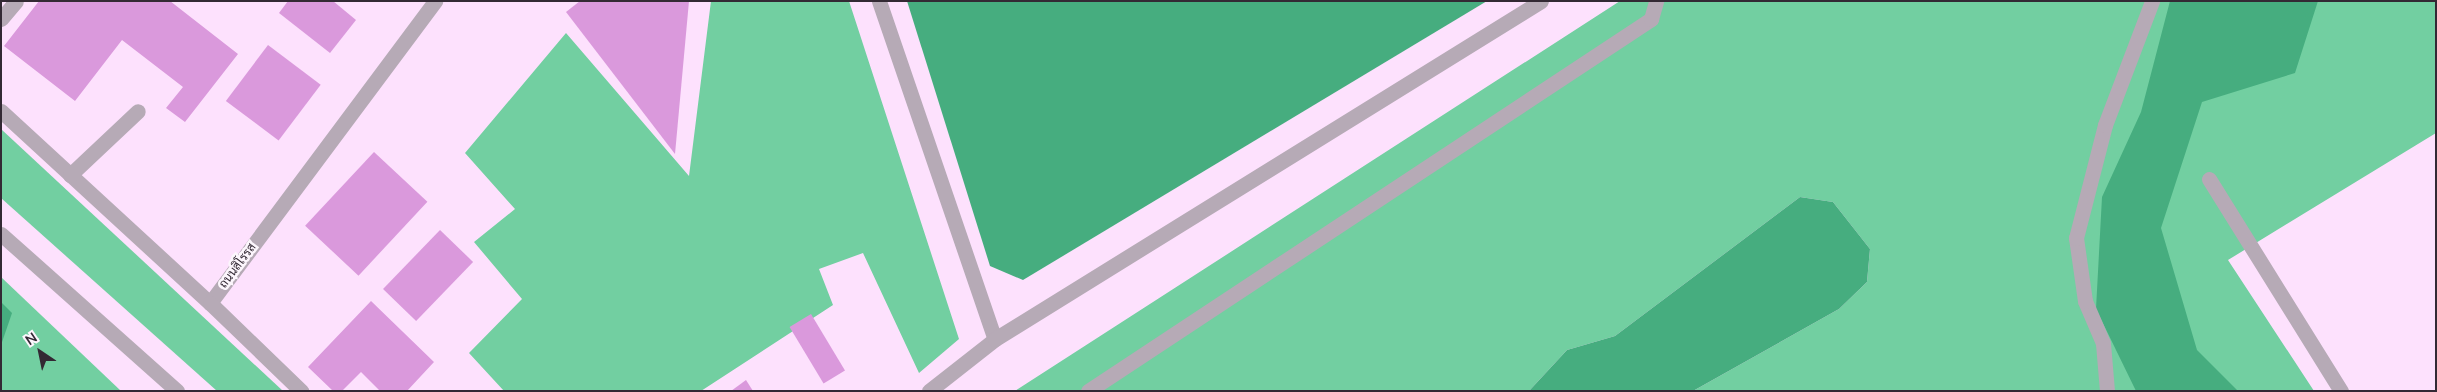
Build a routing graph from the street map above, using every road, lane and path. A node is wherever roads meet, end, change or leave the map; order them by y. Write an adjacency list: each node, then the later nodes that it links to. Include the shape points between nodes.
1 (16, 1): 7 (street)
2 (435, 1): 13 (street, ถนนสิโรรส)
3 (879, 1): 14 (street)
4 (1541, 1): 14 (street)
5 (1656, 1): 18 (street, via 1651,19)
6 (2152, 1): 19 (street, via 2105,126 2076,238 2085,301 2103,343)
7 (1, 19)
8 (1, 111): 10 (street)
9 (138, 111): 10 (street)
10 (70, 175): 13 (street)
11 (2209, 178): 20 (street)
12 (1, 234): 15 (street)
13 (210, 303): 16 (street)
14 (995, 339): 17 (street)
15 (177, 391)
16 (301, 391)
17 (929, 391)
18 (1088, 391)
19 (2107, 391)
20 (2341, 391)

